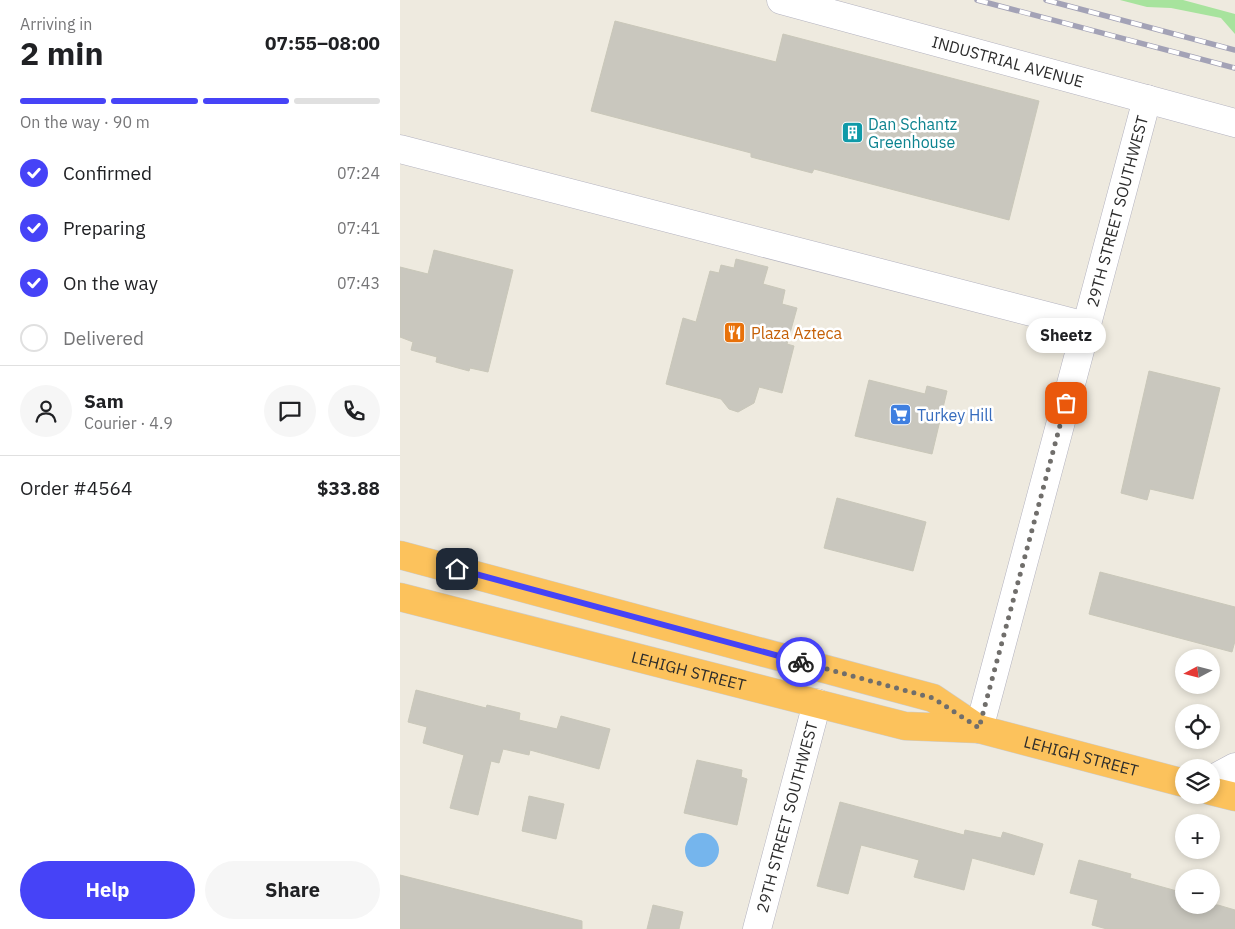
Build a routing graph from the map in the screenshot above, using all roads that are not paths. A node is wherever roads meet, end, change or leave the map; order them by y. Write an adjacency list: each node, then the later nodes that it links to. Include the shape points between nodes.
1 (781, 0): 2 (street, INDUSTRIAL AVENUE)
2 (1147, 99): 3 (street, INDUSTRIAL AVENUE); 5 (street, 29TH STREET SOUTHWEST)
3 (1235, 123)
4 (400, 149): 5 (street)
5 (1086, 326): 11 (street, 29TH STREET SOUTHWEST)
6 (400, 542): 8 (highway)
7 (400, 554): 8 (highway, LEHIGH STREET)
8 (495, 579): 11 (highway, LEHIGH STREET, via 933,698)
9 (400, 597): 10 (highway, LEHIGH STREET)
10 (817, 703): 11 (highway, LEHIGH STREET, via 904,726); 17 (street, 29TH STREET SOUTHWEST)
11 (979, 728): 14 (highway, LEHIGH STREET)
12 (1235, 767): 13 (street)
13 (1220, 775)
14 (1175, 781)
15 (1220, 793): 16 (highway)
16 (1235, 797)
17 (757, 929)

